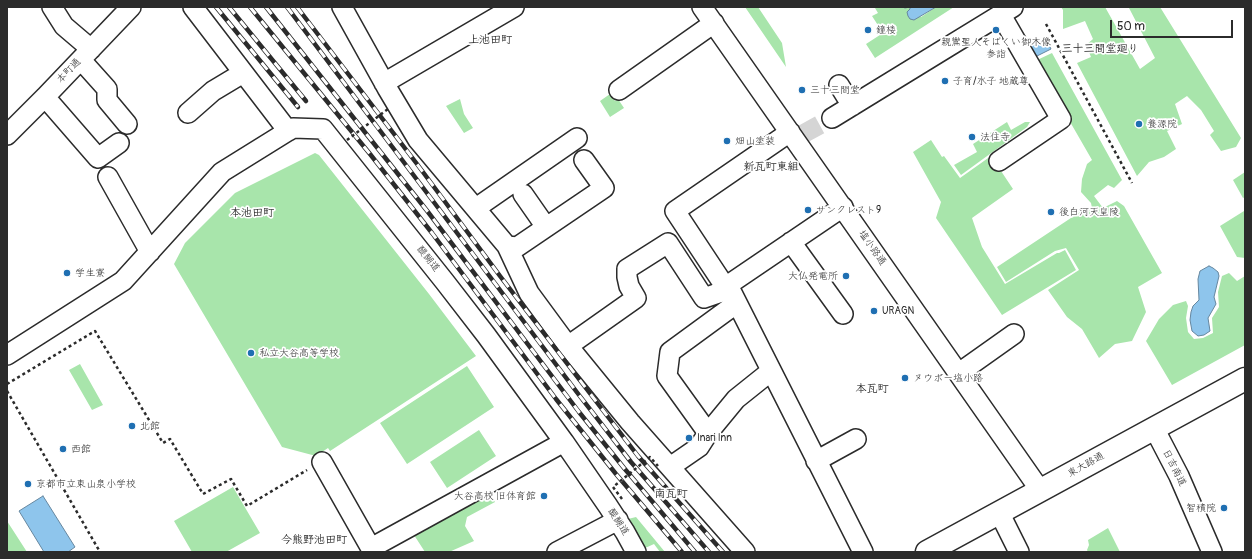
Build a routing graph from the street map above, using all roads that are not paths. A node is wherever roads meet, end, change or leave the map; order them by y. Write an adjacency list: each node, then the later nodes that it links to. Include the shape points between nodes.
1 (52, 7): 9 (street)
2 (131, 7): 9 (street, 本町通)
3 (193, 7): 10 (street)
4 (342, 7): 11 (street)
5 (702, 7): 8 (street, 塩小路通)
6 (512, 8): 11 (street)
7 (1007, 11): 15 (street); 25 (street, via 1061,119)
8 (714, 23): 13 (street); 21 (street, 塩小路通)
9 (86, 54): 14 (street, 本町通); 18 (street, via 107,88 107,100)
10 (243, 73): 16 (street, via 213,91); 19 (street)
11 (384, 83): 29 (street, via 418,140)
12 (839, 85): 15 (street)
13 (618, 90)
14 (45, 97): 20 (street, 本町通); 23 (street, via 98,158)
15 (852, 106): 17 (street)
16 (188, 113)
17 (832, 118)
18 (128, 124)
19 (288, 131): 33 (street, via 222,172); 45 (street, 醍醐道, via 293,128 323,129 446,282)
20 (7, 135)
21 (796, 135): 28 (street, 塩小路通); 34 (street, via 675,211 722,282)
22 (577, 138): 29 (street)
23 (119, 143)
24 (584, 160): 30 (street, via 604,188)
25 (999, 161)
26 (108, 177): 33 (street)
27 (523, 194): 30 (street)
28 (843, 207): 31 (street); 40 (street, 塩小路通)
29 (476, 208): 32 (street)
30 (546, 227): 32 (street, via 517,247)
31 (791, 242): 34 (street); 35 (street)
32 (507, 246): 37 (street, via 529,294)
33 (150, 252): 38 (street, via 123,281)
34 (732, 292): 37 (street, via 704,298 668,243 627,268 629,286 636,298); 39 (street); 43 (street, via 670,352 667,376)
35 (843, 314)
36 (1014, 334): 40 (street)
37 (568, 346): 48 (street)
38 (7, 355)
39 (771, 372): 43 (street, via 736,399); 46 (street)
40 (959, 373): 49 (street, 塩小路通)
41 (1245, 378): 42 (main road, 東大路通)
42 (1154, 428): 49 (main road, 東大路通); 59 (street, 日吉南道, via 1179,476)
43 (708, 433): 48 (street, via 699,447)
44 (856, 439): 46 (street)
45 (564, 442): 51 (street, 醍醐道); 52 (street)
46 (816, 461): 56 (street)
47 (322, 462): 52 (street)
48 (664, 466): 55 (street)
49 (1040, 490): 50 (main road, 東大路通)
50 (999, 512): 57 (main road, 東大路通); 58 (street)
51 (618, 520): 53 (street); 54 (street, 醍醐道)
52 (372, 550)
53 (557, 552)
54 (636, 552)
55 (745, 552)
56 (863, 552)
57 (927, 552)
58 (1018, 552)
59 (1212, 552)

